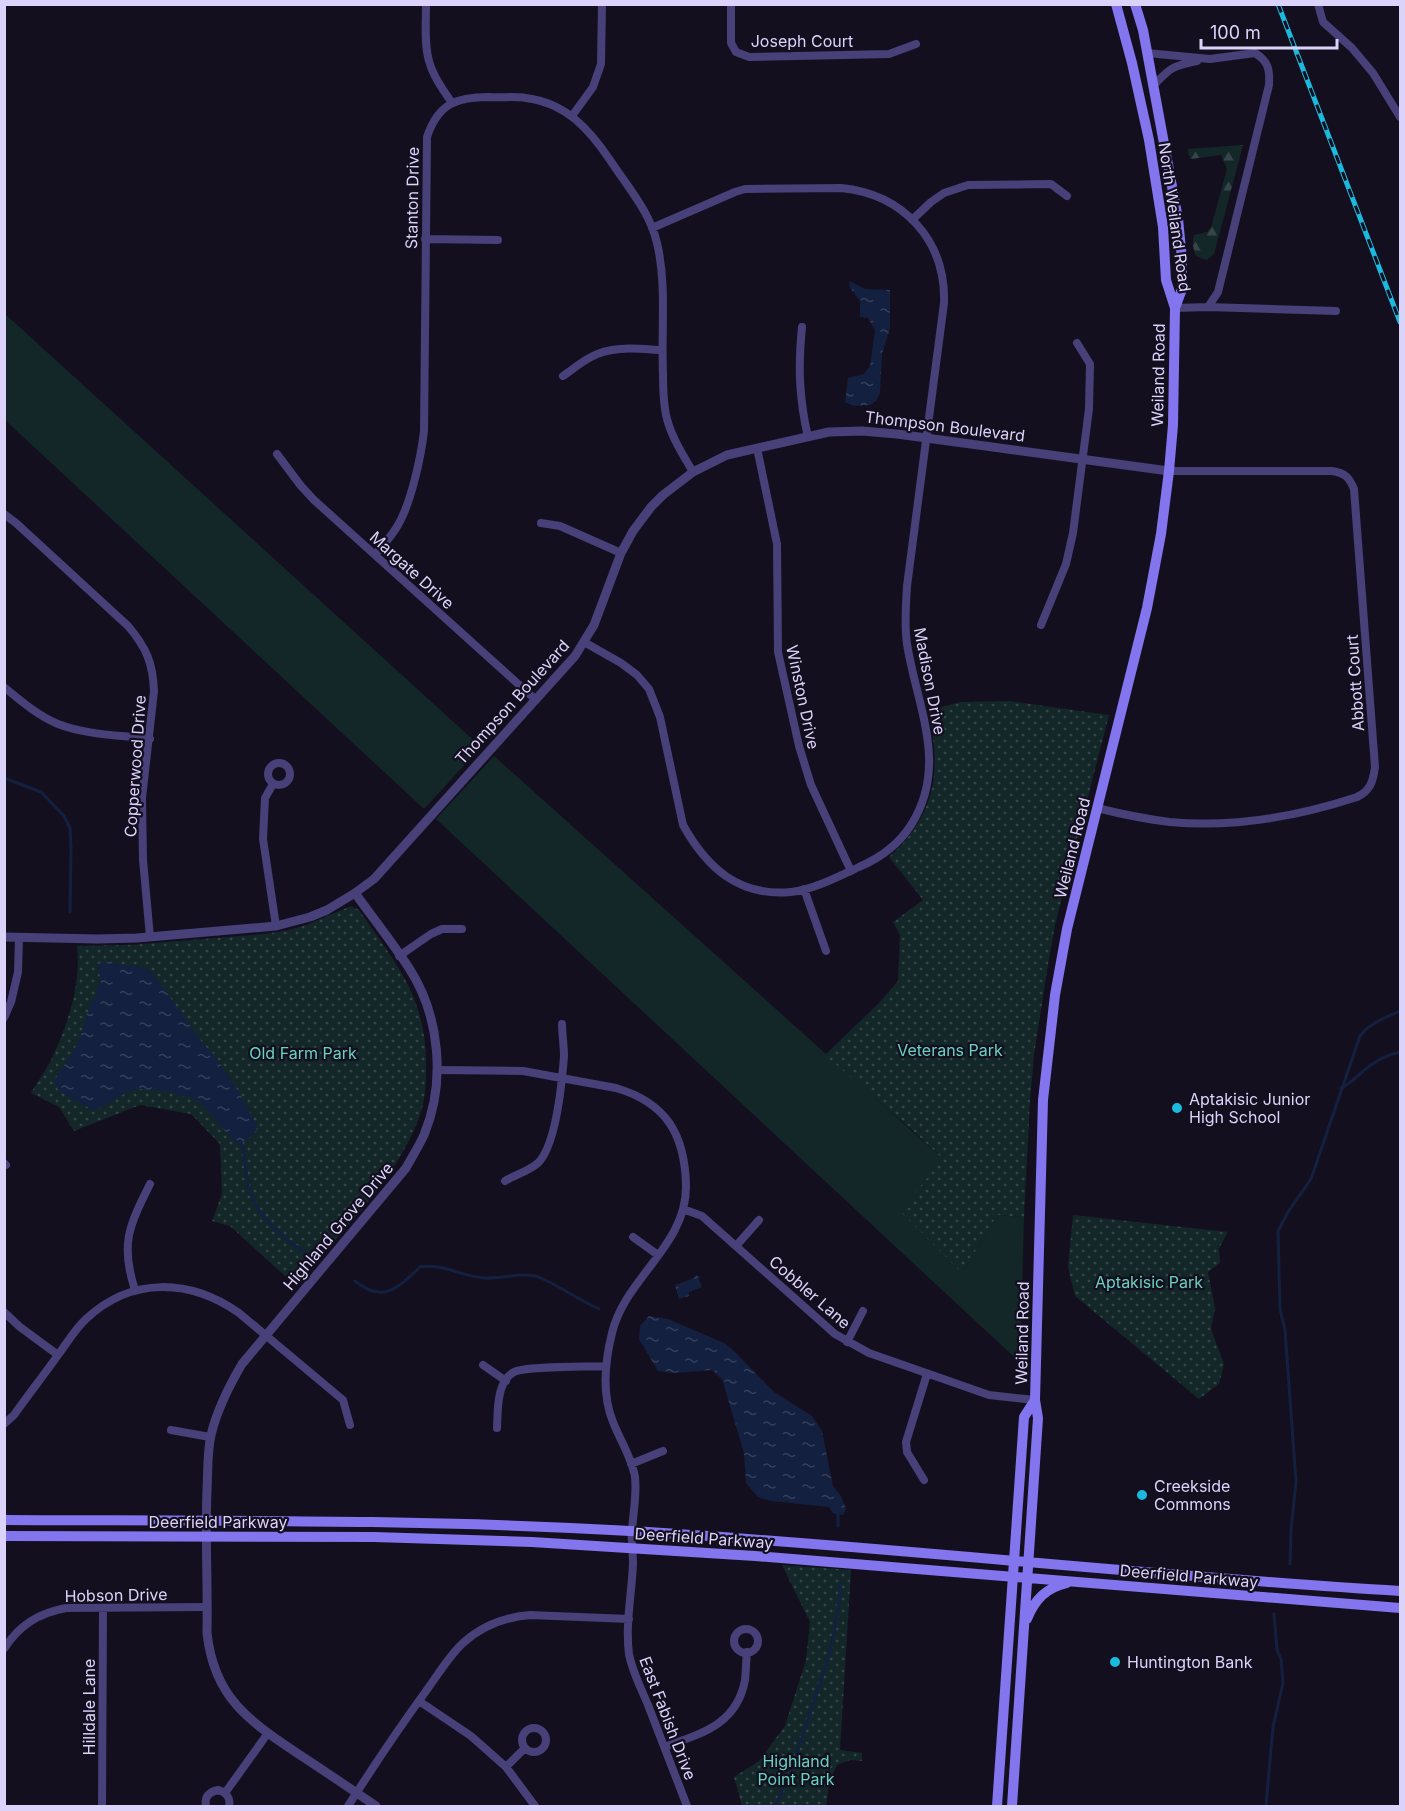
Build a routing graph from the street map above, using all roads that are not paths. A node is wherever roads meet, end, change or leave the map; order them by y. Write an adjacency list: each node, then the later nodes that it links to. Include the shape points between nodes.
1 (426, 4): 12 (street, via 428,60)
2 (602, 4): 13 (street, via 601,64 592,87)
3 (731, 4): 8 (street, Joseph Court, via 730,43 749,57 889,54)
4 (1116, 4): 21 (main road, North Weiland Road, via 1149,140 1163,227 1166,280)
5 (1135, 4): 9 (main road, North Weiland Road)
6 (1142, 4): 9 (main road, via 1149,33)
7 (1318, 4): 14 (street, via 1323,22 1373,73)
8 (916, 44)
9 (1147, 53): 10 (street); 11 (main road, North Weiland Road)
10 (1210, 59): 11 (street, via 1176,65); 20 (street, via 1255,52 1267,63 1269,85 1218,292)
11 (1153, 86): 21 (main road, North Weiland Road, via 1182,259 1182,289)
12 (452, 103): 13 (street, via 474,97 526,98); 18 (street, Stanton Drive, via 436,117 426,137)
13 (572, 116): 17 (street, via 594,136)
14 (1401, 117)
15 (1067, 196): 16 (street, via 1051,184 968,185 944,193)
16 (912, 220): 17 (street, Madison Drive, via 893,204 856,189 745,189); 28 (street, Madison Drive, via 930,242 945,289)
17 (652, 228): 25 (street, via 663,276)
18 (425, 239): 19 (street); 37 (street, Stanton Drive, via 421,455 399,524)
19 (498, 240)
20 (1208, 307): 21 (street); 22 (street)
21 (1175, 308): 32 (main road, Weiland Road)
22 (1336, 310)
23 (802, 327): 27 (street, via 799,380)
24 (1077, 343): 31 (street, via 1090,364)
25 (662, 350): 26 (street, via 614,349 592,356); 33 (street, via 667,420)
26 (564, 376)
27 (808, 437): 28 (street, Thompson Boulevard, via 847,430); 29 (street, Thompson Boulevard)
28 (927, 438): 31 (street, Thompson Boulevard); 45 (street, Madison Drive, via 905,626 927,731 928,788 920,811 898,841 868,864)
29 (757, 448): 33 (street, Thompson Boulevard, via 727,455); 45 (street, Winston Drive, via 777,544 778,652 796,736 811,785)
30 (277, 454): 37 (street, Margate Drive, via 307,493)
31 (1083, 459): 32 (street, Thompson Boulevard); 38 (street, via 1066,564)
32 (1169, 471): 44 (main road, Weiland Road, via 1147,608); 44 (street, Abbott Court, via 1332,471 1349,478 1354,489 1374,780 1357,797 1320,809 1261,820 1170,822)
33 (693, 472): 36 (street, Thompson Boulevard, via 651,507)
34 (4, 514): 42 (street, Copperwood Drive, via 141,641 153,678)
35 (541, 523): 36 (street, via 560,526)
36 (621, 553): 39 (street, Thompson Boulevard)
37 (375, 555): 41 (street, Margate Drive)
38 (1041, 625)
39 (584, 642): 41 (street, Thompson Boulevard); 46 (street, Madison Drive, via 621,663 649,689 660,717 683,825 708,861 750,889)
40 (4, 687): 42 (street, via 58,724)
41 (536, 700): 47 (street, Thompson Boulevard, via 374,879)
42 (150, 739): 52 (street, Copperwood Drive, via 142,798)
43 (273, 784): 48 (street, via 265,798 263,839)
44 (1097, 808): 76 (main road, Weiland Road, via 1067,929 1048,1050)
45 (851, 871): 46 (street, Madison Drive)
46 (804, 889): 53 (street)
47 (356, 893): 48 (street, Thompson Boulevard, via 319,914); 54 (street, Highland Grove Drive)
48 (276, 926): 52 (street, Thompson Boulevard)
49 (462, 929): 54 (street, via 442,929)
50 (4, 937): 51 (street, Thompson Boulevard)
51 (19, 937): 52 (street, Thompson Boulevard); 55 (street, via 18,972)
52 (150, 937)
53 (825, 951)
54 (399, 956): 57 (street, Highland Grove Drive, via 409,968 428,1009 436,1042)
55 (4, 1018)
56 (562, 1024): 58 (street)
57 (437, 1070): 58 (street, East Fabish Drive, via 523,1071); 69 (street, Highland Grove Drive, via 433,1106 424,1135 406,1168)
58 (561, 1078): 59 (street, via 555,1122 544,1155 537,1164); 61 (street, East Fabish Drive, via 630,1092 664,1116 682,1149)
59 (505, 1181)
60 (150, 1184): 66 (street, via 127,1238 128,1270)
61 (684, 1209): 64 (street, Cobbler Lane, via 702,1216); 65 (street, East Fabish Drive, via 675,1232)
62 (759, 1220): 64 (street)
63 (633, 1237): 65 (street)
64 (736, 1246): 70 (street, Cobbler Lane)
65 (658, 1255): 73 (street, East Fabish Drive, via 619,1312)
66 (135, 1290): 69 (street, via 168,1287 204,1293 225,1302); 71 (street, via 84,1320)
67 (863, 1311): 70 (street)
68 (4, 1312): 71 (street)
69 (264, 1335): 78 (street, via 343,1400); 81 (street, Highland Grove Drive, via 232,1381)
70 (846, 1342): 74 (street, Cobbler Lane)
71 (58, 1355): 77 (street)
72 (483, 1365): 75 (street)
73 (606, 1366): 75 (street, via 529,1369 514,1372); 83 (street, East Fabish Drive, via 612,1420)
74 (927, 1374): 76 (street, Cobbler Lane, via 989,1395); 84 (street, via 906,1442 907,1452)
75 (506, 1381): 79 (street, via 499,1395)
76 (1035, 1400): 91 (main road, Weiland Road, via 1024,1417); 92 (main road, Weiland Road, via 1038,1418)
77 (4, 1424)
78 (350, 1425)
79 (497, 1428)
80 (171, 1430): 81 (street)
81 (210, 1437): 86 (street, Highland Grove Drive)
82 (663, 1450): 83 (street)
83 (631, 1464): 87 (street, East Fabish Drive, via 636,1488)
84 (924, 1480)
85 (4, 1520): 86 (main road, Deerfield Parkway)
86 (206, 1521): 87 (main road, Deerfield Parkway, via 350,1520); 89 (street, Highland Grove Drive)
87 (632, 1531): 90 (street, East Fabish Drive); 91 (main road, Deerfield Parkway)
88 (4, 1536): 89 (main road, Deerfield Parkway)
89 (206, 1536): 90 (main road, Deerfield Parkway, via 440,1539); 97 (street, Highland Grove Drive)
90 (632, 1547): 93 (main road, Deerfield Parkway); 100 (street, East Fabish Drive)
91 (1015, 1562): 92 (main road, Deerfield Parkway); 93 (main road, Weiland Road)
92 (1029, 1563): 94 (main road, Weiland Road); 96 (main road, Deerfield Parkway)
93 (1013, 1577): 94 (main road, Deerfield Parkway); 118 (main road, Weiland Road)
94 (1027, 1578): 95 (main road, Deerfield Parkway); 101 (main road, Weiland Road)
95 (1073, 1582): 99 (main road, Deerfield Parkway); 101 (main road, via 1043,1593)
96 (1401, 1591)
97 (207, 1607): 98 (street, Hobson Drive); 105 (street, Highland Grove Drive, via 213,1666 236,1706)
98 (103, 1608): 102 (street, Hobson Drive, via 66,1608 42,1615 29,1621); 111 (street, Hilldale Lane)
99 (1401, 1608)
100 (629, 1619): 104 (street, via 530,1615 494,1623 454,1653); 106 (street, East Fabish Drive, via 630,1655)
101 (1024, 1624): 119 (main road, Weiland Road)
102 (4, 1649)
103 (747, 1652): 106 (street, via 744,1682 726,1718 703,1733)
104 (419, 1701): 108 (street, via 471,1736); 110 (street)
105 (268, 1733): 109 (street); 110 (street, Highland Grove Drive)
106 (664, 1747): 117 (street, East Fabish Drive)
107 (525, 1748): 108 (street)
108 (506, 1767): 116 (street)
109 (225, 1793): 112 (street, via 210,1793); 113 (street)
110 (357, 1793): 114 (street); 115 (street, Highland Grove Drive)
111 (102, 1806)
112 (206, 1806)
113 (229, 1806)
114 (348, 1806)
115 (376, 1806)
116 (535, 1806)
117 (687, 1806)
118 (997, 1806)
119 (1012, 1806)

